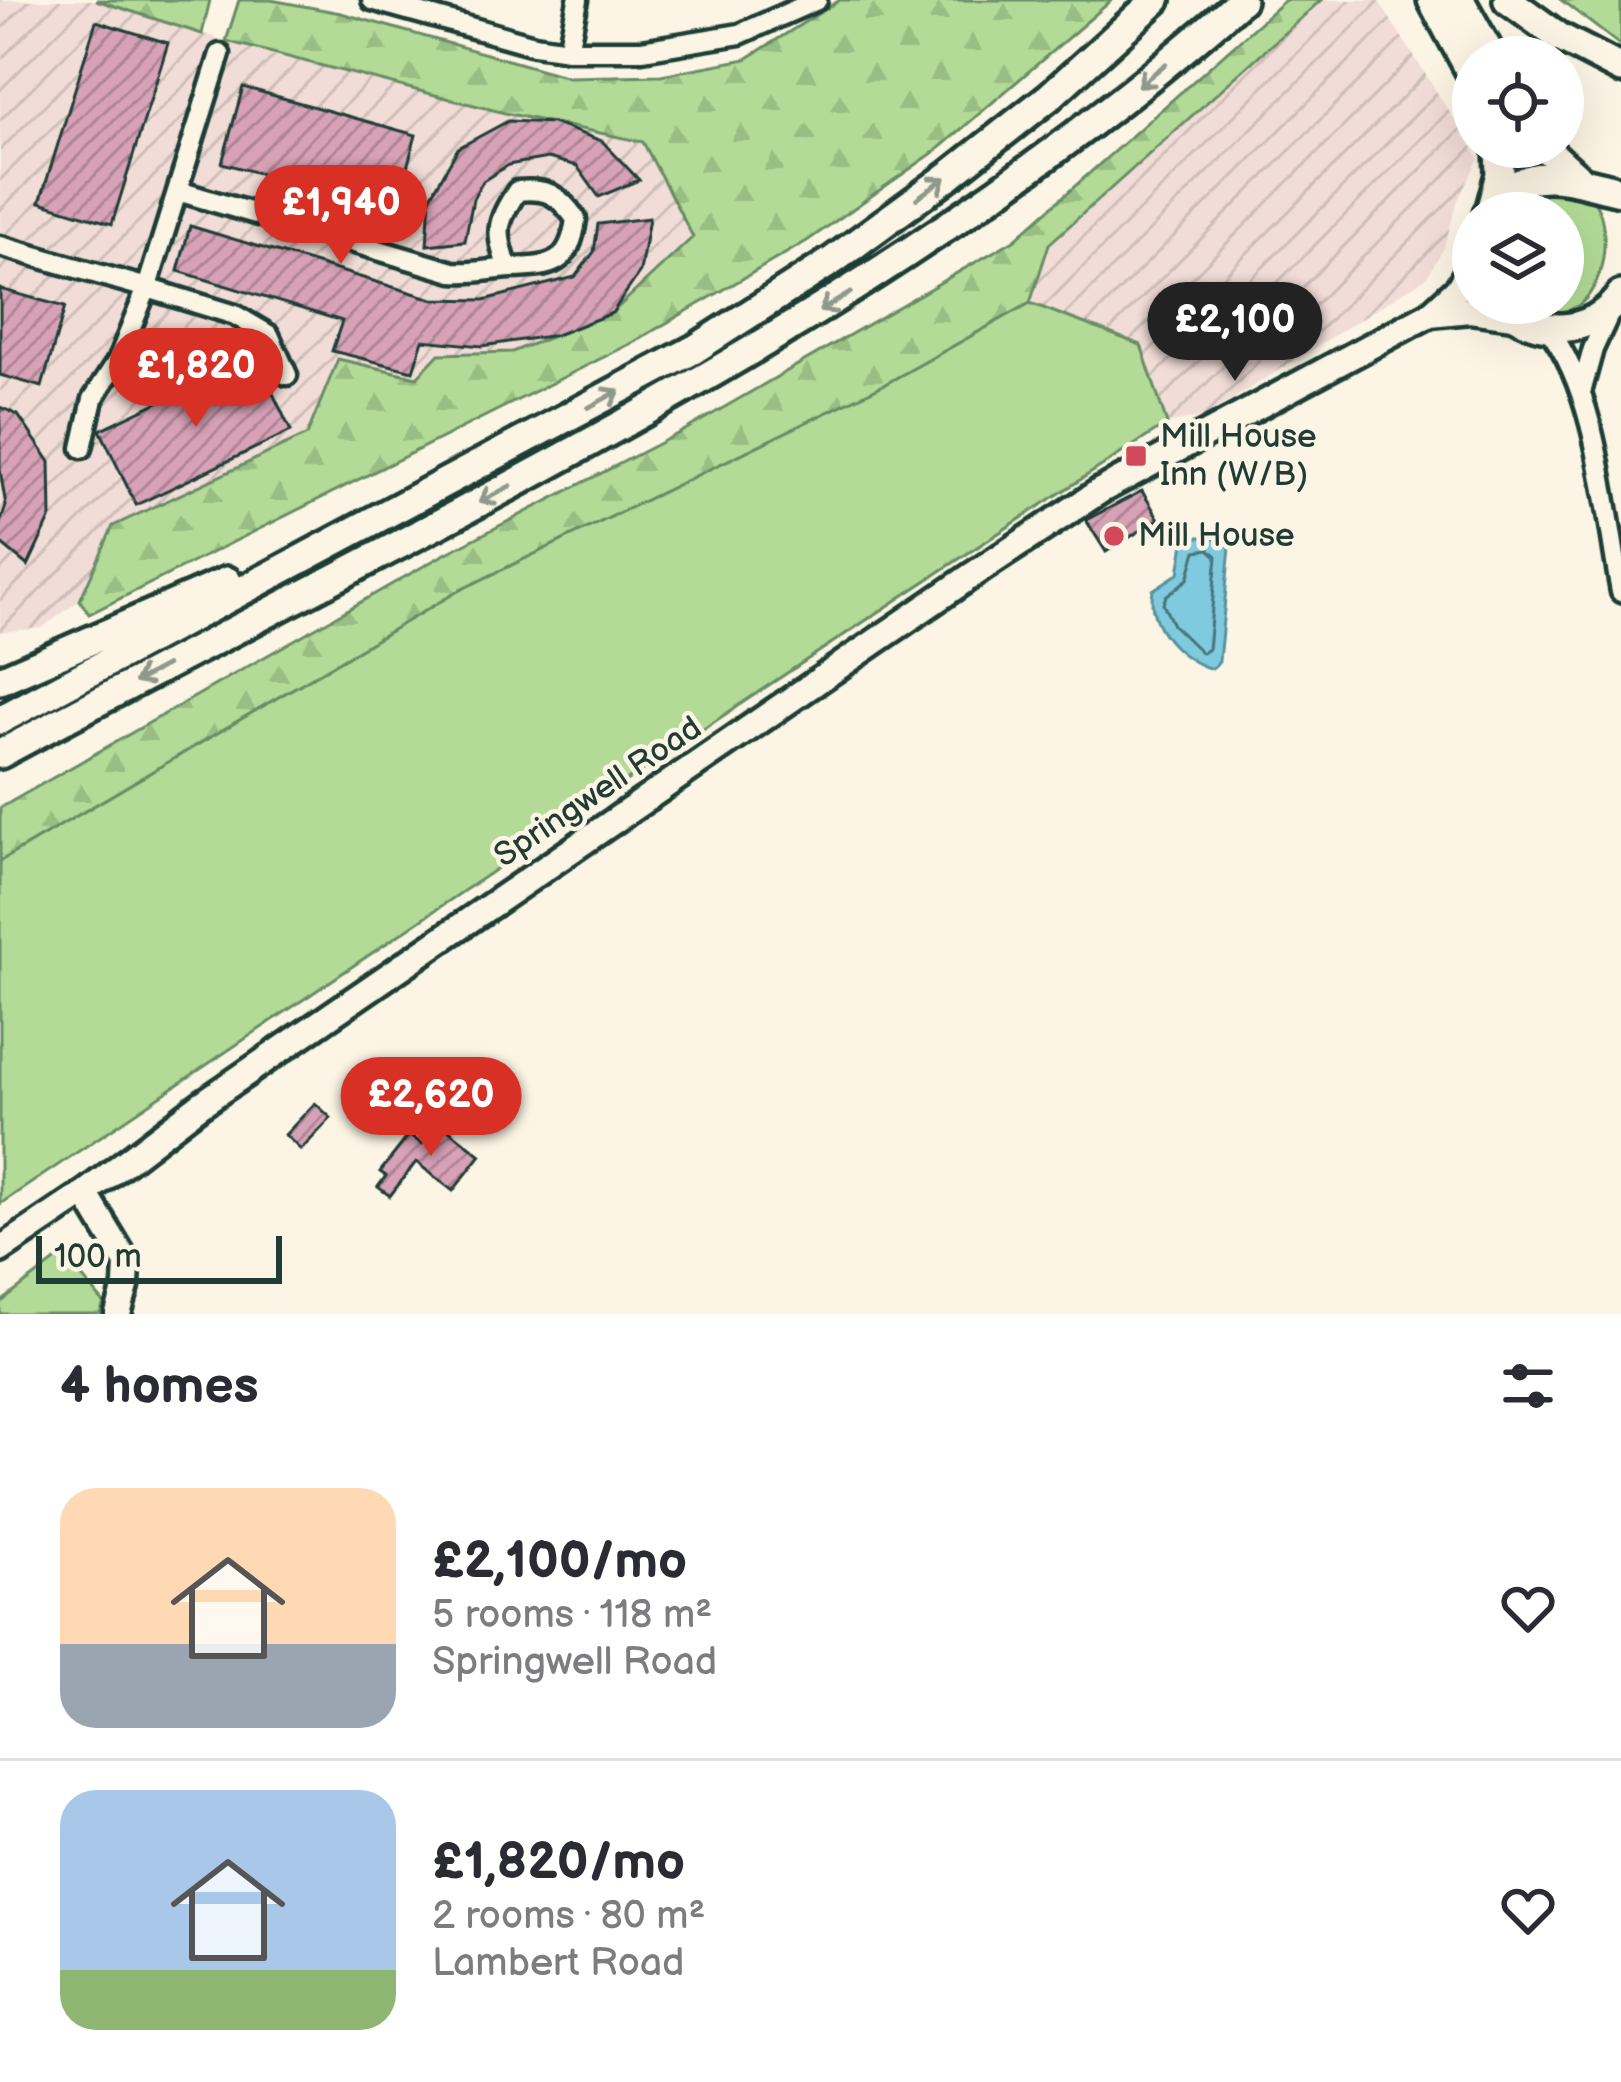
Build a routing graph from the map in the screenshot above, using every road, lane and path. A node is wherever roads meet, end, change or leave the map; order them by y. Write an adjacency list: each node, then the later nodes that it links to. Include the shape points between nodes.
1 (372, 0): 11 (street)
2 (578, 0): 11 (street)
3 (817, 0): 11 (street, via 740,34 642,50)
4 (1156, 0): 30 (highway, one-way to 4, via 695,349 832,261 1048,97)
5 (1241, 0): 33 (highway, one-way to 33, via 1123,98 835,302 549,466)
6 (1432, 0): 10 (highway)
7 (1460, 0): 9 (highway)
8 (1508, 0): 13 (highway)
9 (1480, 36)
10 (1452, 37)
11 (568, 50)
12 (220, 54): 15 (street)
13 (1621, 70)
14 (1598, 185): 16 (highway, via 1536,177); 17 (highway)
15 (178, 191): 19 (street, via 453,272); 20 (street)
16 (1505, 192)
17 (1621, 211)
18 (0, 246): 20 (street)
19 (508, 268): 19 (street, via 500,217 517,191 543,188 576,219 573,244 559,261)
20 (147, 287): 27 (street, via 235,315 269,335); 29 (street, via 93,399)
21 (1452, 293): 24 (main road)
22 (1617, 300): 26 (highway, via 1579,326); 28 (street)
23 (1452, 312): 24 (main road)
24 (1430, 314): 37 (main road, Springwell Road, via 1156,459 971,576 200,1105)
25 (1537, 324): 26 (highway)
26 (1548, 329): 28 (street)
27 (287, 375)
28 (1582, 389): 31 (street)
29 (82, 448)
30 (389, 513): 32 (highway); 34 (highway)
31 (1621, 592)
32 (0, 680)
33 (94, 703): 35 (highway); 36 (highway)
34 (0, 720)
35 (0, 754)
36 (0, 766)
37 (86, 1193): 38 (main road, Springwell Road); 39 (main road, via 126,1257)
38 (0, 1250)
39 (118, 1314)

